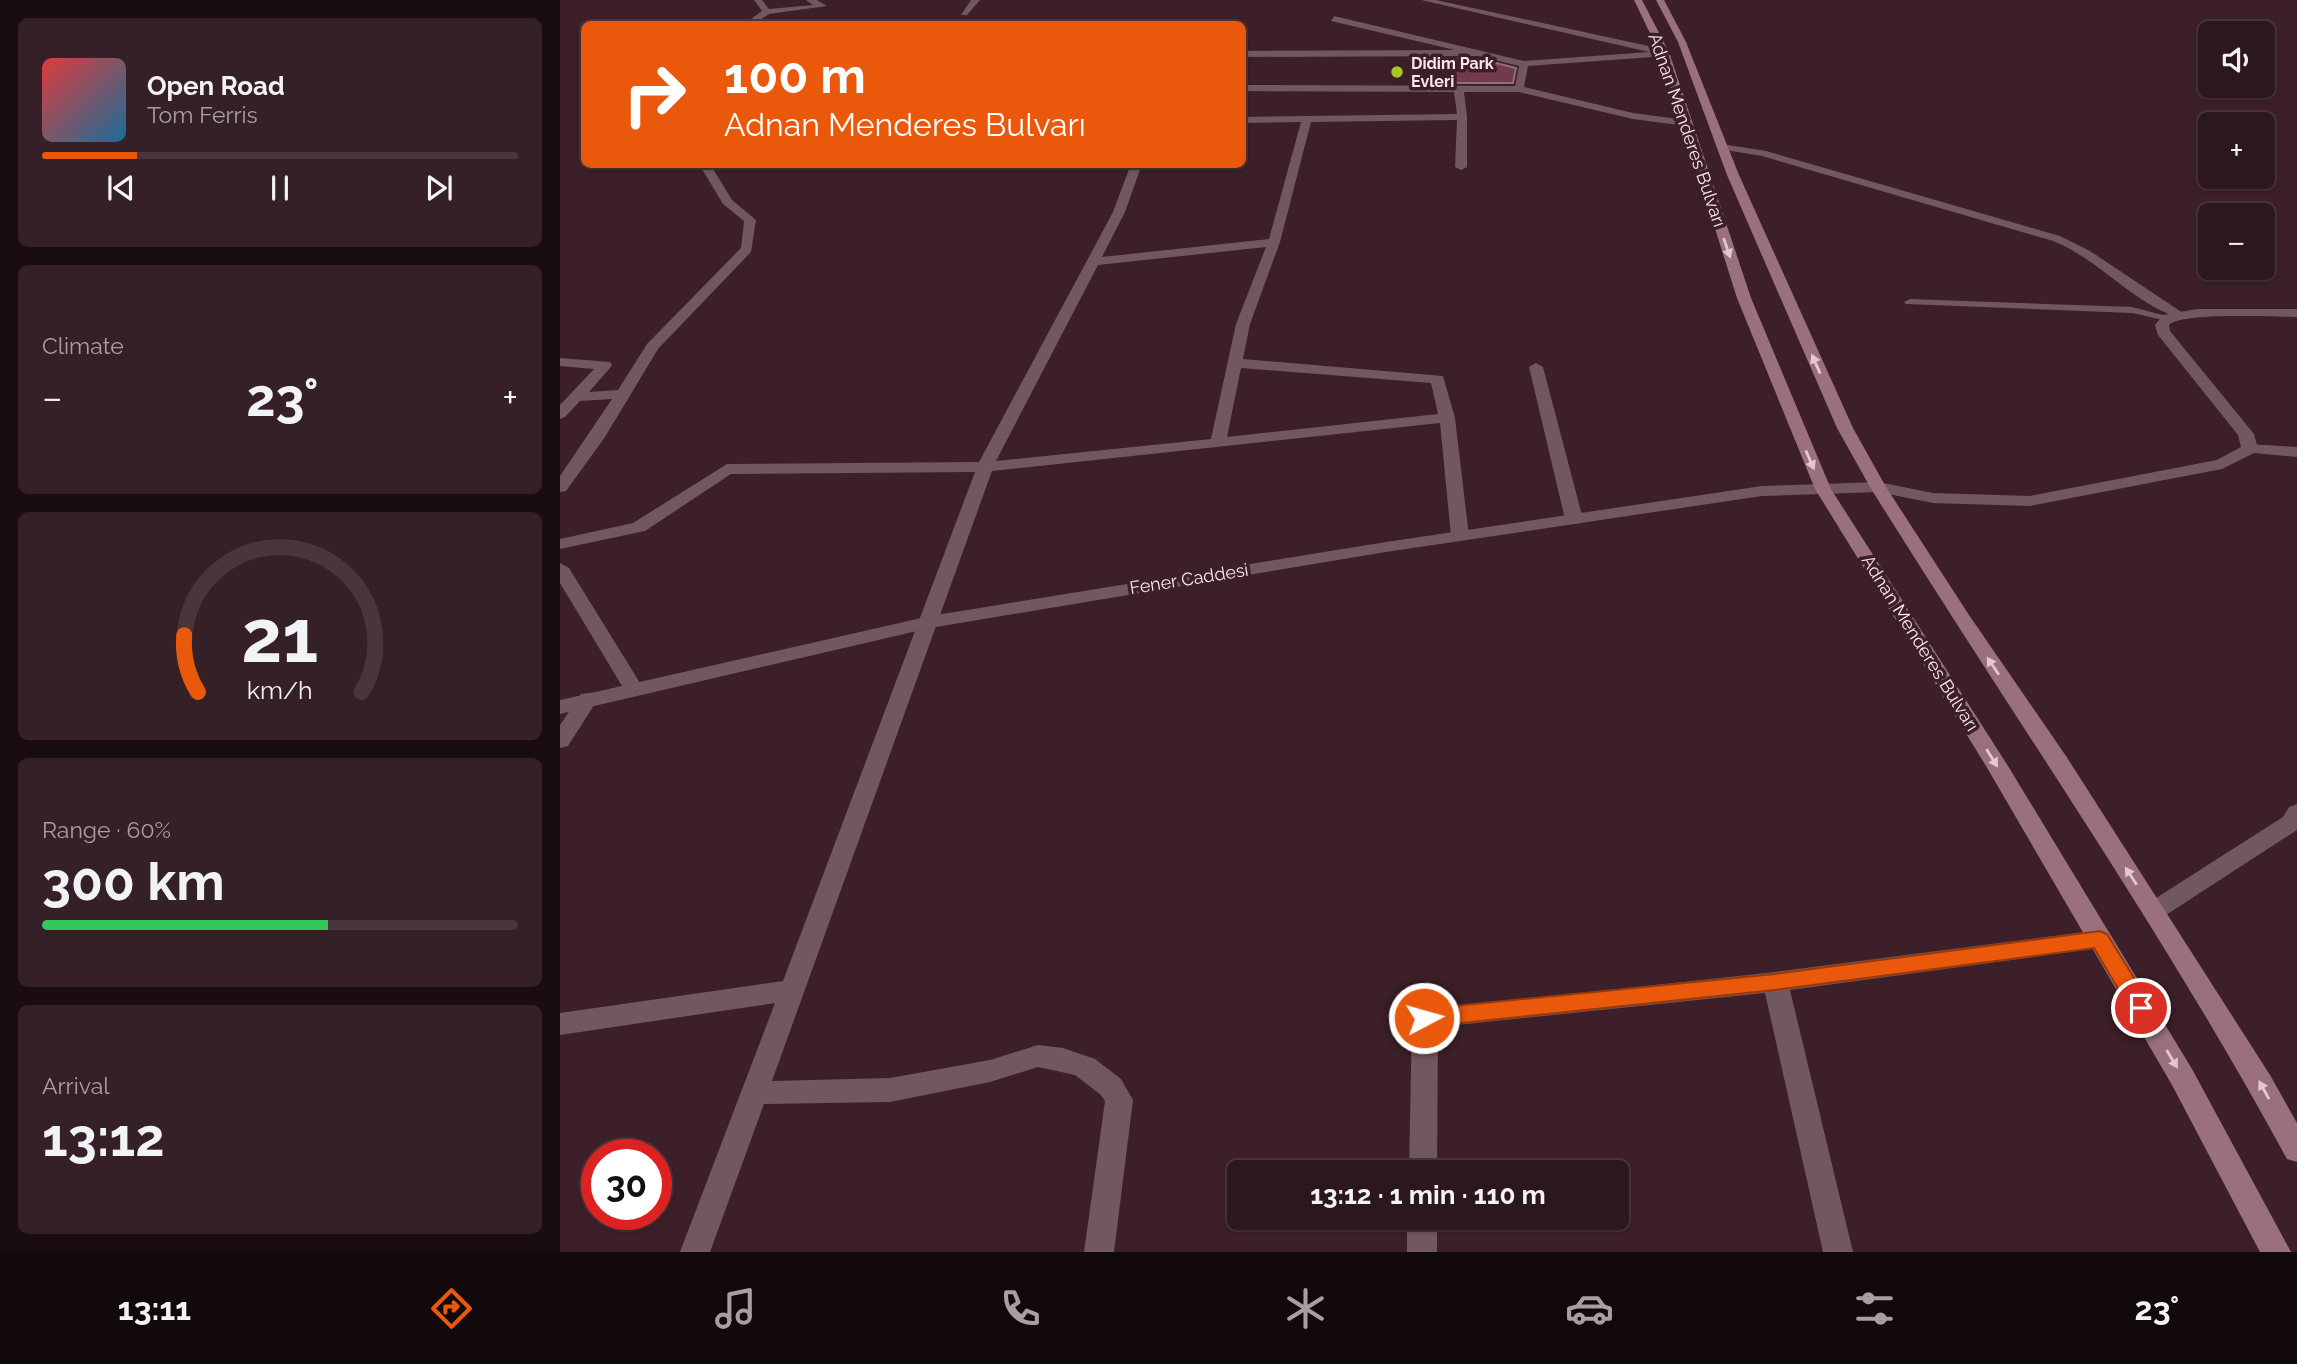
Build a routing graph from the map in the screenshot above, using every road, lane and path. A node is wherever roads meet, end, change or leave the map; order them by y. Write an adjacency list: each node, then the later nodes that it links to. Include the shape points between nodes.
1 (758, 0): 7 (street)
2 (810, 0): 7 (street, via 823,6)
3 (975, 0): 8 (street)
4 (1425, 0): 11 (street)
5 (1638, 0): 11 (main road, Adnan Menderes Bulvarı)
6 (1660, 0): 22 (main road, Adnan Menderes Bulvarı, via 1682,42)
7 (767, 12): 10 (street)
8 (964, 13)
9 (1334, 19): 12 (street)
10 (753, 21)
11 (1664, 52): 14 (street); 21 (main road, Adnan Menderes Bulvarı)
12 (1482, 53): 13 (street); 14 (street)
13 (1246, 54)
14 (1524, 64): 17 (street)
15 (1246, 88): 16 (street)
16 (1459, 89): 17 (street); 18 (street)
17 (1519, 89): 21 (street, via 1633,116)
18 (1462, 117): 19 (street); 23 (street)
19 (1307, 119): 20 (street); 26 (street)
20 (1246, 120)
21 (1686, 122): 44 (main road, Adnan Menderes Bulvarı, one-way to 44, via 1744,298)
22 (1722, 147): 30 (lane, via 1794,162 2063,241); 43 (main road, Adnan Menderes Bulvarı, one-way to 22, via 1845,428)
23 (1461, 167)
24 (706, 168): 34 (street, via 727,202 750,220 747,249 653,347)
25 (1136, 168): 27 (street, via 1119,212)
26 (1274, 242): 27 (street); 32 (street)
27 (1091, 262): 41 (street)
28 (1910, 302): 30 (lane, via 2132,310)
29 (2297, 313): 30 (street)
30 (2174, 317): 39 (street, via 2162,325 2163,332 2246,434)
31 (560, 362): 35 (street, via 605,365)
32 (1233, 363): 37 (street, via 1438,379); 38 (street)
33 (1536, 367): 45 (street)
34 (624, 394): 35 (street); 42 (street)
35 (577, 397): 36 (street)
36 (560, 414)
37 (1447, 418): 38 (street); 46 (street)
38 (1218, 443): 41 (street)
39 (2249, 449): 40 (street); 43 (street, Fener Caddesi, via 2222,464 2030,501 1933,498)
40 (2297, 452)
41 (985, 467): 47 (street, via 727,469 639,527); 49 (street)
42 (560, 487)
43 (1878, 487): 44 (street, Fener Caddesi); 55 (main road, Adnan Menderes Bulvarı, one-way to 43)
44 (1824, 489): 45 (street, Fener Caddesi, via 1762,491); 56 (main road, Adnan Menderes Bulvarı, one-way to 56)
45 (1574, 519): 46 (street, Fener Caddesi)
46 (1460, 536): 49 (street, Fener Caddesi)
47 (560, 544)
48 (560, 568): 50 (street)
49 (930, 622): 50 (street, Fener Caddesi); 58 (street)
50 (635, 691): 51 (street, Fener Caddesi)
51 (588, 699): 52 (street, Fener Caddesi); 53 (street)
52 (560, 707)
53 (560, 741)
54 (2297, 812): 55 (street, via 2292,822)
55 (2154, 911): 61 (main road, Adnan Menderes Bulvarı, one-way to 55)
56 (2100, 939): 57 (street); 68 (main road, Adnan Menderes Bulvarı, one-way to 68, via 2182,1077)
57 (1775, 982): 62 (street, via 1424,1018); 67 (street)
58 (793, 990): 59 (street); 60 (street)
59 (560, 1024)
60 (754, 1093): 64 (street); 65 (street, via 890,1090 990,1071 1038,1056 1085,1067 1111,1087 1119,1100)
61 (2297, 1150)
62 (1423, 1160)
63 (1422, 1230): 66 (street)
64 (695, 1252)
65 (1099, 1252)
66 (1422, 1252)
67 (1838, 1252)
68 (2276, 1252)

